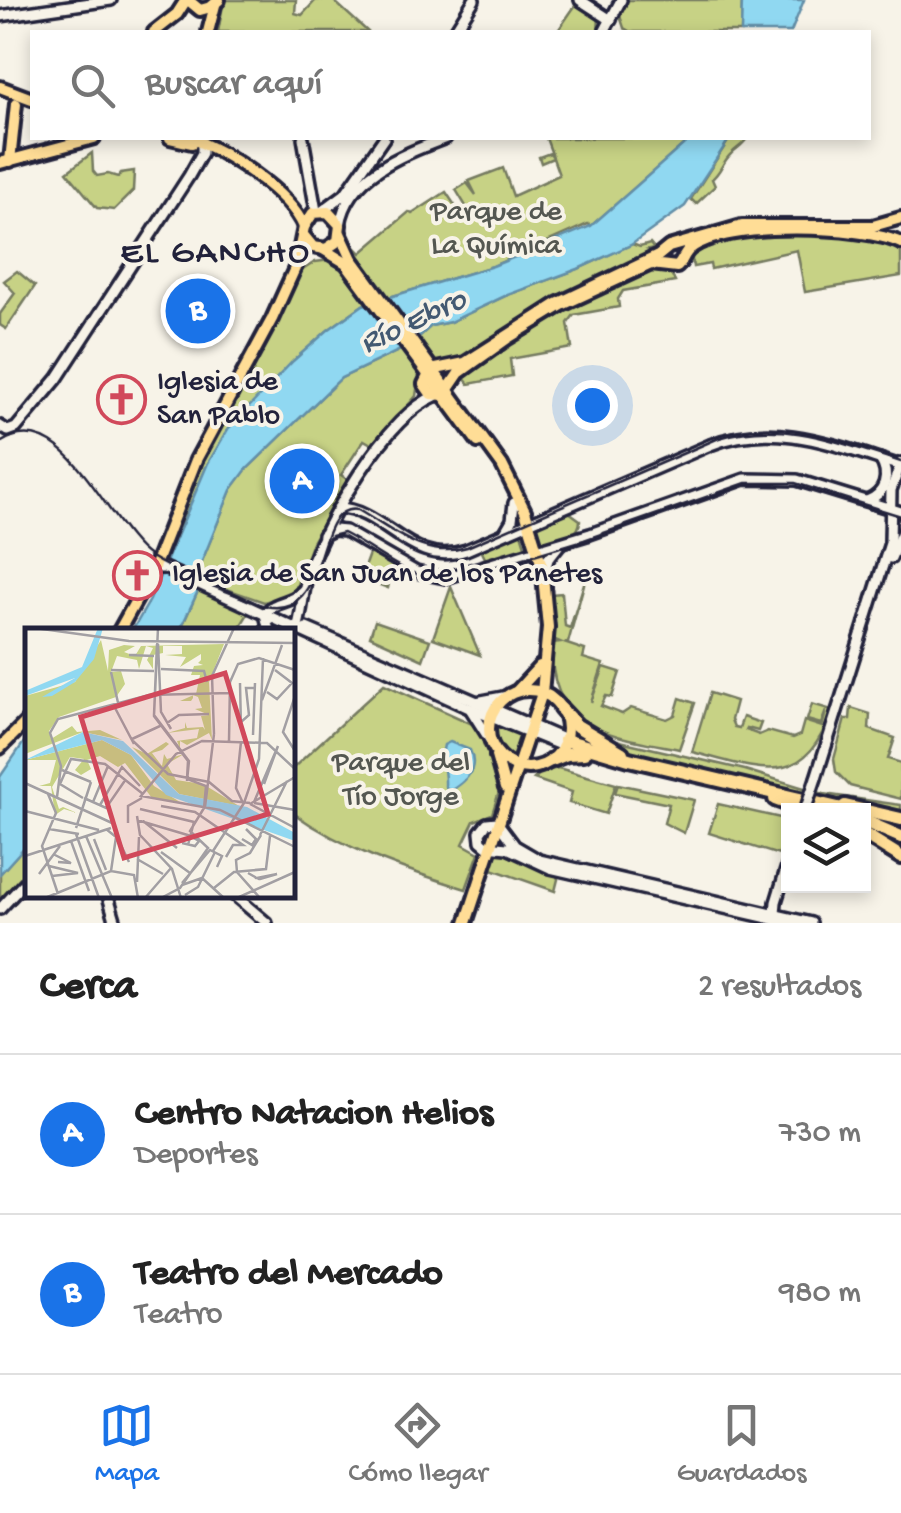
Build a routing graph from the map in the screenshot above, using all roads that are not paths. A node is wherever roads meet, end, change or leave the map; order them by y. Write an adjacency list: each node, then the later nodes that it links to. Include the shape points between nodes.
1 (112, 0): 8 (main road)
2 (474, 0): 14 (main road)
3 (580, 0): 9 (main road)
4 (589, 0): 9 (main road)
5 (621, 0): 9 (main road)
6 (217, 2): 7 (main road); 13 (main road)
7 (191, 4): 10 (main road); 11 (main road); 12 (main road)
8 (0, 16)
9 (612, 18): 15 (main road)
10 (157, 30)
11 (164, 30)
12 (206, 30)
13 (207, 30)
14 (455, 30)
15 (605, 30)
16 (5, 89): 17 (main road); 18 (main road)
17 (30, 98): 18 (main road)
18 (16, 104): 26 (main road)
19 (70, 140): 25 (main road)
20 (86, 140): 25 (main road)
21 (303, 140): 28 (main road)
22 (383, 140): 28 (main road, via 346,194)
23 (441, 140): 30 (main road, via 384,166 350,196)
24 (197, 141): 27 (main road, via 241,164); 42 (main road, via 191,172 57,379 15,427)
25 (60, 146): 26 (main road)
26 (5, 162)
27 (289, 204): 28 (main road); 31 (main road)
28 (317, 212): 30 (main road, via 333,215); 31 (main road)
29 (901, 218): 33 (main road, via 873,226 746,226)
30 (340, 229): 34 (main road, via 335,244); 37 (main road)
31 (304, 231): 34 (main road, via 312,247); 38 (main road)
32 (901, 243): 35 (main road, via 866,232 762,230 706,241)
33 (676, 246): 35 (main road); 36 (main road)
34 (322, 249): 37 (main road); 38 (main road)
35 (684, 257): 36 (main road, via 677,266)
36 (664, 258): 39 (main road, via 557,304 465,363); 40 (main road, via 562,305 498,344)
37 (348, 261): 39 (main road)
38 (296, 266): 58 (main road, via 196,460)
39 (429, 370): 40 (main road); 40 (main road, via 450,373); 41 (main road)
40 (445, 391): 41 (main road); 47 (main road); 52 (main road, via 501,463)
41 (414, 410): 46 (main road)
42 (0, 424)
43 (901, 452): 44 (main road)
44 (880, 459): 45 (main road); 48 (main road, via 885,483); 52 (main road, via 802,435 745,434)
45 (899, 468): 49 (main road)
46 (350, 489): 50 (main road); 51 (main road)
47 (514, 502): 52 (main road); 53 (main road)
48 (866, 502): 49 (main road); 56 (main road, via 797,480 746,479)
49 (895, 507): 81 (main road)
50 (338, 508): 51 (main road); 55 (main road)
51 (356, 512): 53 (main road, via 436,554 462,552)
52 (527, 524): 53 (main road); 57 (main road)
53 (503, 534)
54 (901, 534): 81 (main road)
55 (323, 535): 57 (main road, via 342,530 416,572 440,578); 60 (main road)
56 (562, 542): 57 (main road); 59 (main road)
57 (535, 550): 59 (main road); 66 (main road)
58 (159, 568): 62 (main road); 64 (main road)
59 (544, 576): 66 (main road)
60 (302, 590): 61 (main road); 63 (main road)
61 (286, 603): 62 (main road); 63 (main road, via 295,608)
62 (265, 614): 63 (main road); 65 (main road)
63 (297, 627): 69 (main road); 69 (main road)
64 (120, 628)
65 (268, 628)
66 (543, 667): 67 (main road); 68 (main road); 70 (main road)
67 (538, 692): 68 (main road); 70 (main road); 73 (main road)
68 (512, 694): 69 (main road); 71 (main road)
69 (472, 705): 71 (main road); 74 (main road)
70 (560, 707): 75 (main road); 78 (highway, via 577,726)
71 (492, 713): 73 (main road); 74 (main road)
72 (25, 723): 76 (main road)
73 (528, 729): 75 (main road); 80 (main road)
74 (491, 743): 80 (main road); 82 (main road)
75 (564, 743): 77 (highway); 78 (highway); 79 (main road)
76 (0, 748)
77 (584, 754): 79 (highway); 83 (highway)
78 (648, 762): 87 (highway)
79 (547, 763): 80 (main road); 82 (main road)
80 (516, 765): 82 (main road)
81 (818, 779): 86 (main road, bridge)
82 (508, 788): 91 (main road)
83 (773, 798): 84 (highway); 85 (highway)
84 (788, 803)
85 (807, 803)
86 (810, 803)
87 (815, 803)
88 (871, 813): 89 (highway)
89 (901, 818)
90 (871, 821): 92 (highway)
91 (500, 826): 94 (main road); 103 (main road, via 518,849 550,863)
92 (901, 833)
93 (871, 838): 95 (highway)
94 (488, 846): 103 (main road, via 550,868); 106 (main road)
95 (901, 857)
96 (25, 882): 102 (main road)
97 (781, 893): 101 (main road)
98 (783, 893): 101 (main road)
99 (109, 898): 104 (main road)
100 (240, 898): 105 (main road)
101 (779, 901): 103 (main road); 103 (main road, via 784,910)
102 (0, 909)
103 (777, 918): 107 (main road)
104 (116, 923)
105 (270, 923)
106 (464, 923)
107 (811, 923)

